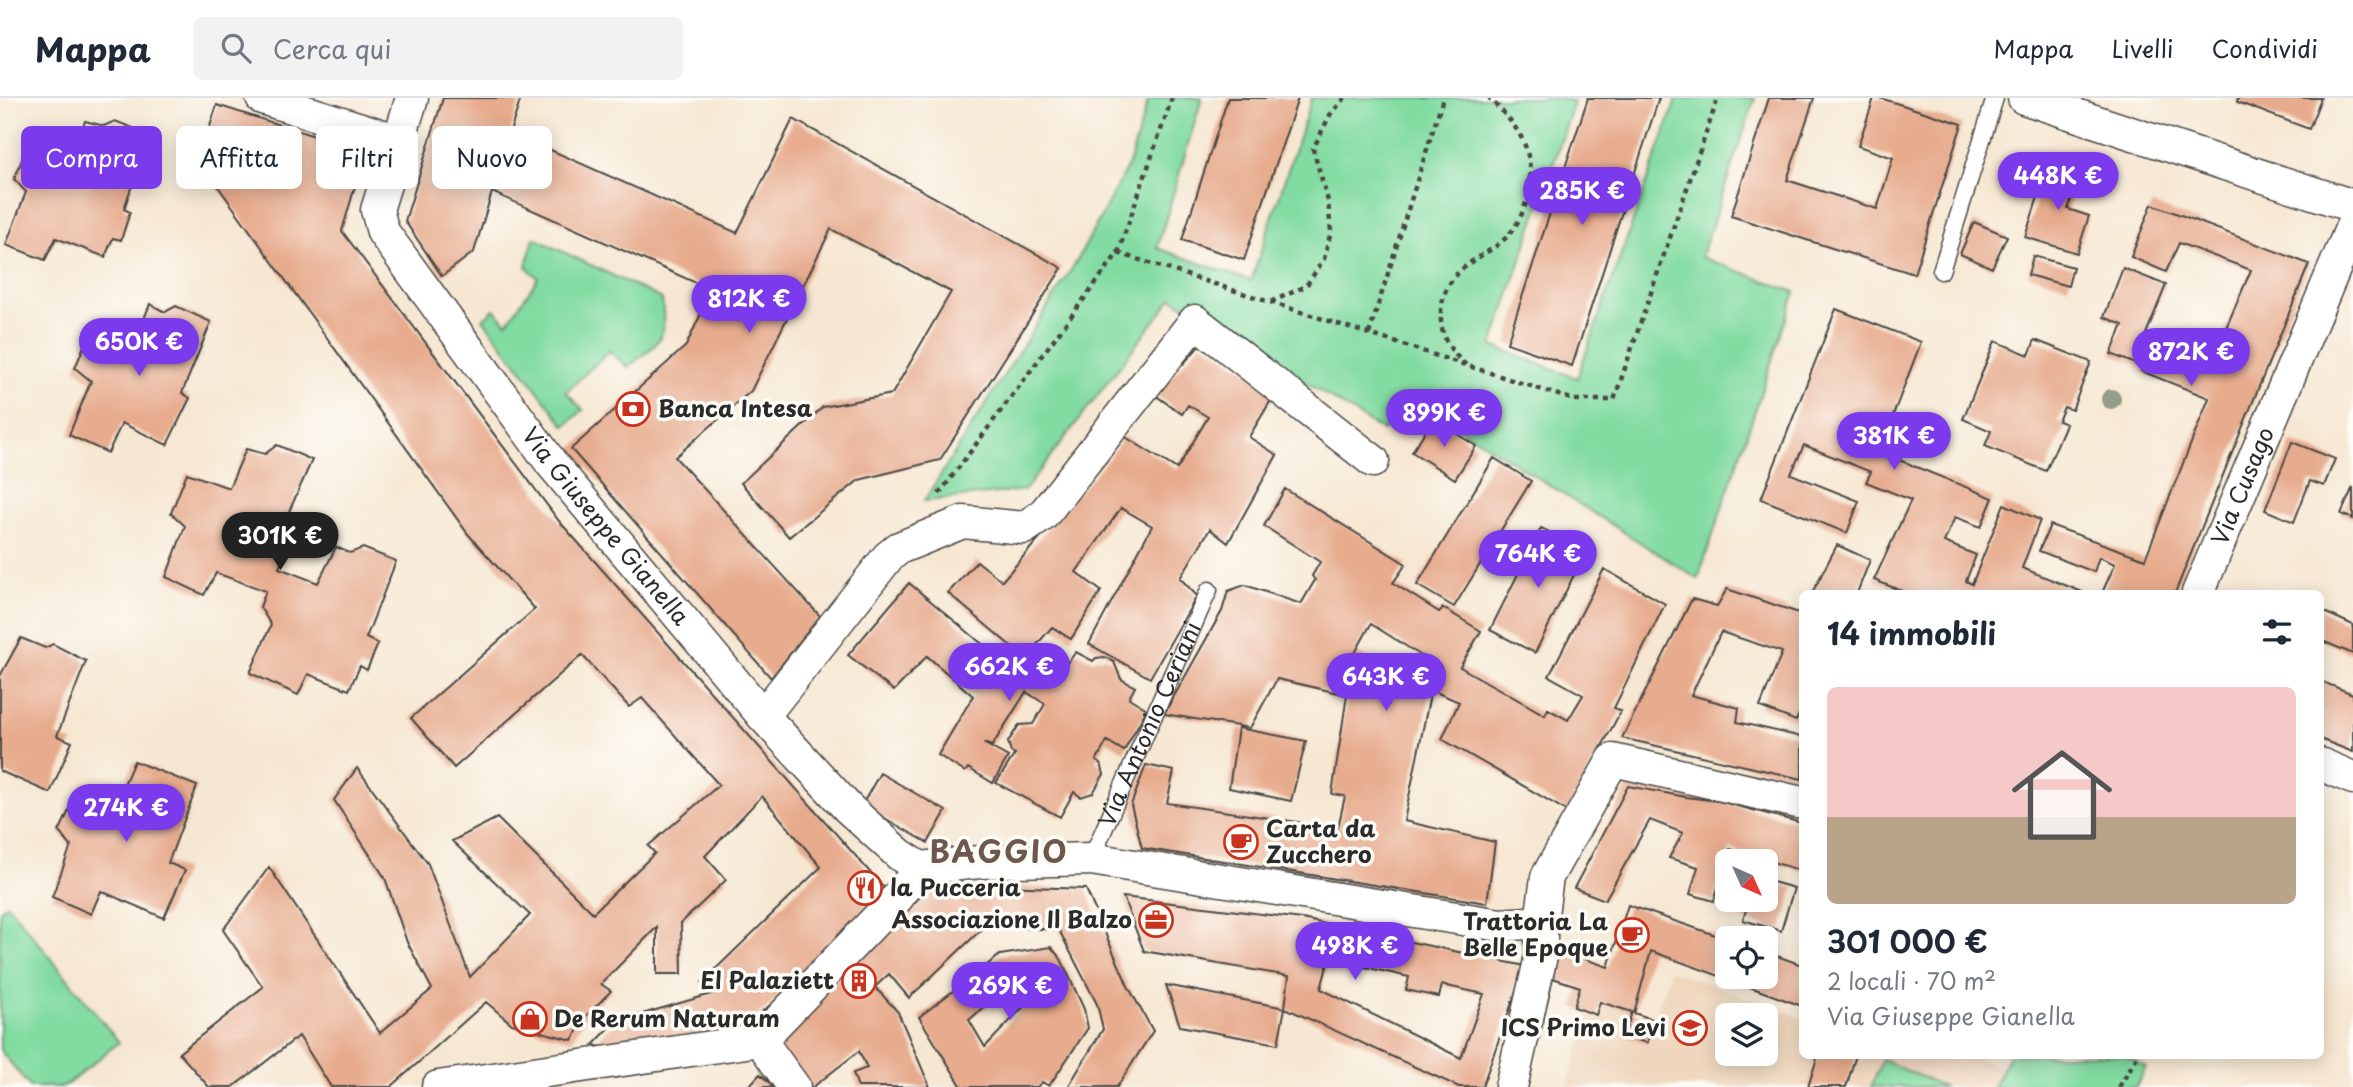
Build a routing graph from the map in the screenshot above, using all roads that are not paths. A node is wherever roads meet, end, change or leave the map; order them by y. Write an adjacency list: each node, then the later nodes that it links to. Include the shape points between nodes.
1 (262, 98): 5 (street)
2 (412, 98): 6 (street, Via Giuseppe Gianella)
3 (1995, 98): 10 (lane)
4 (2024, 98): 8 (street)
5 (351, 126)
6 (404, 126)
7 (384, 189): 14 (street, Via Giuseppe Gianella, via 377,210 383,232 552,464)
8 (2353, 206)
9 (2353, 224): 13 (street, Via Cusago)
10 (1941, 271)
11 (1373, 461): 14 (street, via 1195,321 1043,515 1024,528 963,522 893,552)
12 (1209, 590): 18 (lane, Via Antonio Ceriani)
13 (2200, 590)
14 (763, 716): 19 (street, Via Giuseppe Gianella, via 848,808)
15 (2324, 766): 16 (street)
16 (2353, 778)
17 (1799, 802): 20 (street, via 1613,760 1547,877)
18 (1091, 859): 19 (street, Via Antonio Ceriani); 20 (street, Via Antonio Ceriani, via 1500,925)
19 (920, 868): 21 (street, via 897,898)
20 (1541, 922): 24 (street, via 1541,956)
21 (760, 1040): 22 (street); 23 (street)
22 (438, 1087)
23 (794, 1087)
24 (1511, 1087)

